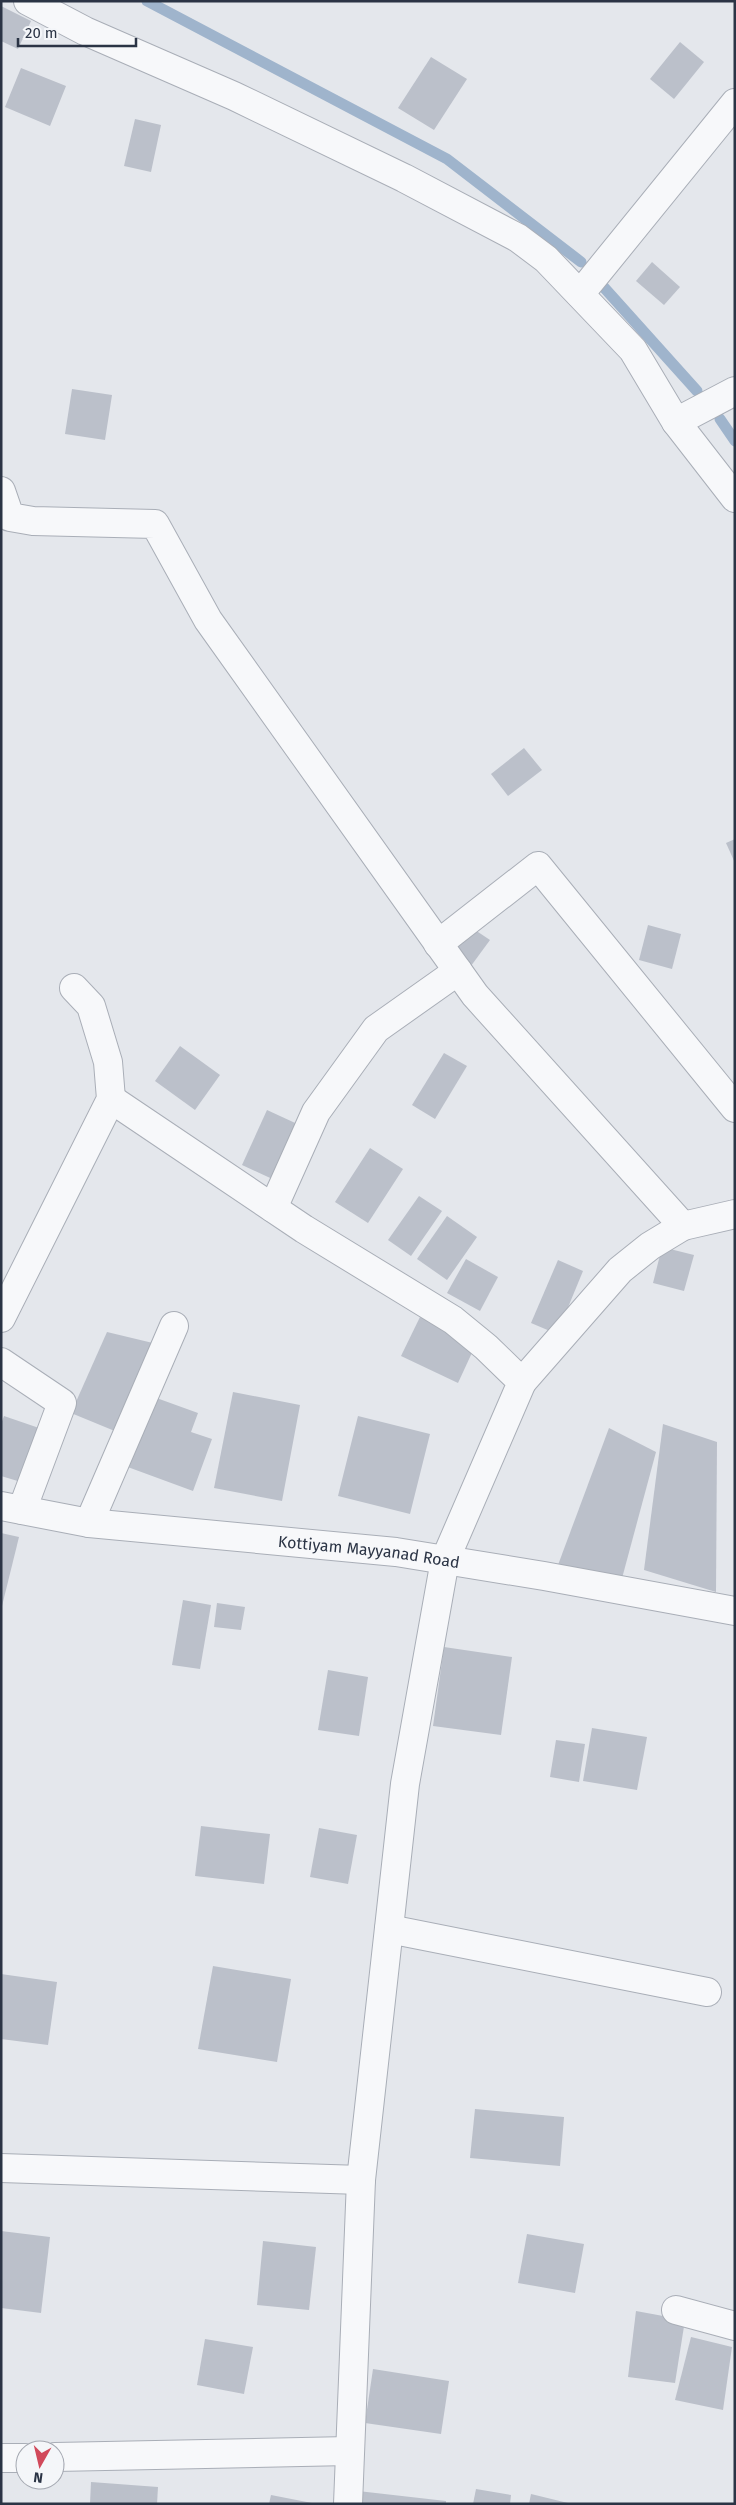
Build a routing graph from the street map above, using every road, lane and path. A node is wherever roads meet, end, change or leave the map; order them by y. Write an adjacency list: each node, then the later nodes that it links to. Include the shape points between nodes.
1 (28, 1): 3 (street, via 84,31 234,96 404,178 518,238 546,259)
2 (735, 103): 3 (street)
3 (580, 294): 5 (street, via 633,350)
4 (735, 391): 5 (street)
5 (676, 422): 7 (street)
6 (1, 491): 8 (street, via 10,517 155,524 208,620)
7 (735, 498)
8 (438, 944): 9 (street); 12 (street, via 538,866)
9 (458, 971): 13 (street, via 376,1029 316,1112); 15 (street, via 475,995)
10 (74, 988): 11 (street, via 91,1006 108,1062)
11 (111, 1099): 13 (street); 16 (street)
12 (735, 1108)
13 (273, 1208): 19 (street, via 453,1320)
14 (735, 1214): 15 (street)
15 (682, 1226): 19 (street, via 620,1270)
16 (1, 1318)
17 (174, 1326): 21 (street)
18 (1, 1362): 20 (street, via 62,1403)
19 (522, 1382): 22 (street)
20 (12, 1508): 21 (street, Kottiyam Mayyanad Road)
21 (89, 1523): 22 (street, Kottiyam Mayyanad Road, via 242,1536)
22 (445, 1560): 23 (street, Kottiyam Mayyanad Road); 24 (street, via 406,1784)
23 (735, 1611)
24 (389, 1929): 25 (street); 27 (street)
25 (706, 1992)
26 (1, 2168): 27 (street)
27 (361, 2180): 30 (street)
28 (676, 2310): 29 (street)
29 (735, 2326)
30 (350, 2451): 31 (street); 34 (street)
31 (65, 2457)
32 (1, 2458): 33 (street)
33 (15, 2458)
34 (348, 2504)

